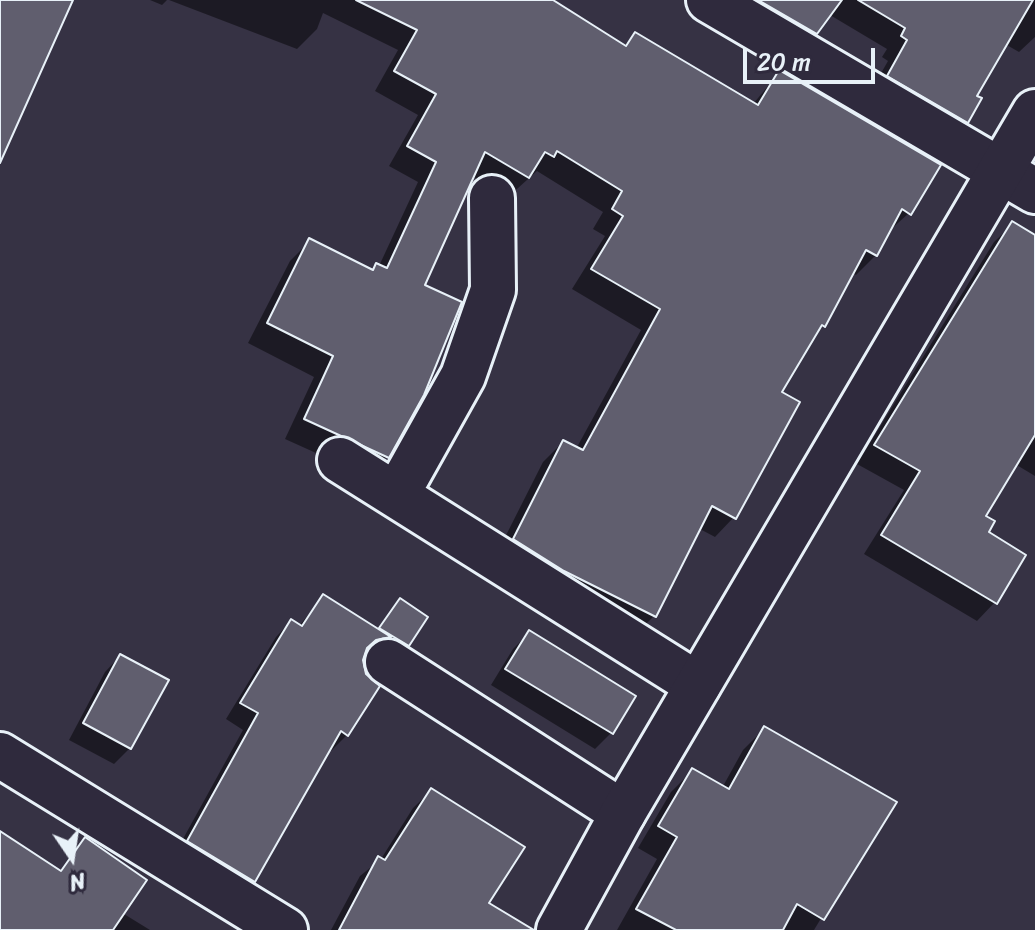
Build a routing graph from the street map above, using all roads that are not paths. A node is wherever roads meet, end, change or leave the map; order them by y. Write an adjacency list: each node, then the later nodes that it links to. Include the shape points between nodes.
1 (709, 0): 3 (main road)
2 (1035, 112): 3 (main road)
3 (1016, 181): 8 (main road)
4 (492, 198): 6 (main road, via 493,290 463,376)
5 (340, 460): 6 (main road)
6 (397, 494): 8 (main road)
7 (388, 662): 10 (main road)
8 (698, 685): 10 (main road)
9 (0, 755): 11 (main road)
10 (623, 813): 12 (main road)
11 (285, 930)
12 (559, 930)

